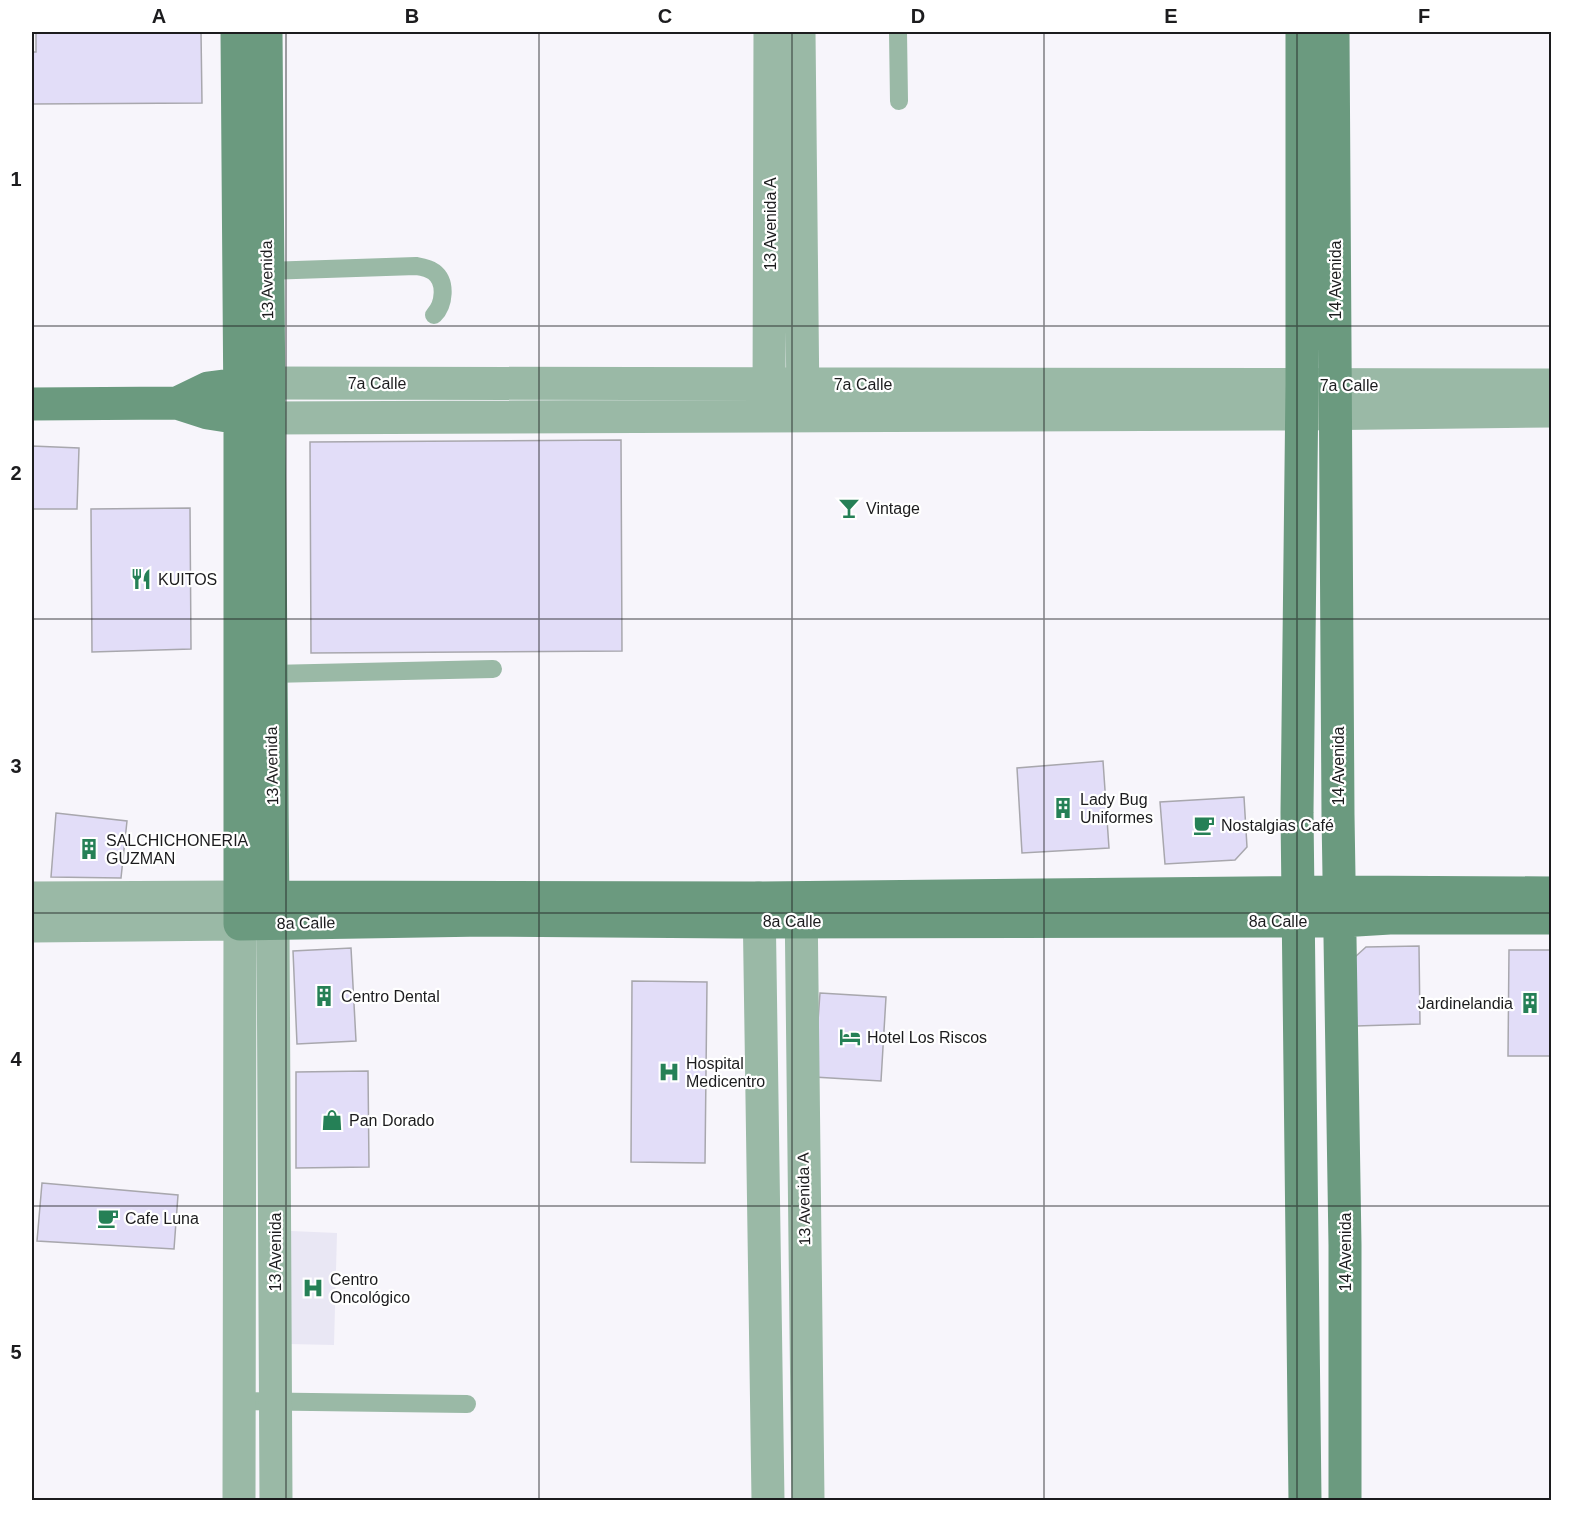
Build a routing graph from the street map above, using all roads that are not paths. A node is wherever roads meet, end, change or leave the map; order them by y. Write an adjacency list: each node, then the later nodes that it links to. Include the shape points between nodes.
1 (237, 32): 11 (main road, 13 Avenida)
2 (266, 32): 9 (main road, 13 Avenida)
3 (770, 32): 13 (street, 13 Avenida A)
4 (799, 32): 12 (street, 13 Avenida A)
5 (898, 32): 8 (lane)
6 (1302, 32): 15 (main road, 14 Avenida)
7 (1333, 32): 16 (main road, 14 Avenida)
8 (900, 101)
9 (266, 271): 10 (lane, via 426,268 441,281 442,302); 11 (main road, 13 Avenida)
10 (434, 315)
11 (254, 383): 13 (street, 7a Calle); 17 (main road, 7a Calle, via 208,388); 22 (main road, 13 Avenida)
12 (803, 383): 13 (street, 7a Calle); 15 (street, 7a Calle); 21 (street, 13 Avenida A)
13 (769, 384): 20 (street, 13 Avenida A)
14 (1551, 385): 16 (street, 7a Calle)
15 (1302, 399): 16 (street, 7a Calle); 21 (street, 7a Calle); 27 (main road, 14 Avenida)
16 (1335, 399): 19 (street, 7a Calle); 28 (main road, 14 Avenida)
17 (177, 403): 18 (main road, 7a Calle); 22 (main road, 7a Calle, via 208,413)
18 (32, 404)
19 (1551, 411)
20 (770, 417): 21 (street, 7a Calle); 22 (street, 7a Calle)
21 (803, 417)
22 (254, 418): 24 (main road, 13 Avenida); 29 (main road, 13 Avenida)
23 (493, 669): 24 (lane)
24 (270, 674): 30 (main road, 13 Avenida)
25 (1551, 893): 28 (main road, 8a Calle)
26 (32, 898): 29 (street, 8a Calle)
27 (1298, 907): 28 (main road, 8a Calle); 32 (main road, 8a Calle); 42 (main road, 14 Avenida)
28 (1341, 907): 33 (main road, 8a Calle, via 1390,918); 43 (main road, 14 Avenida)
29 (240, 910): 30 (main road, 8a Calle); 34 (street, 8a Calle); 35 (street, 13 Avenida)
30 (273, 910): 31 (main road, 8a Calle); 36 (street, 13 Avenida)
31 (759, 910): 32 (main road, 8a Calle); 40 (street)
32 (801, 910): 41 (street, 13 Avenida A)
33 (1551, 918)
34 (32, 926)
35 (238, 1401): 36 (lane); 38 (street, 13 Avenida)
36 (276, 1402): 37 (lane); 39 (street, 13 Avenida)
37 (467, 1404)
38 (239, 1500)
39 (276, 1500)
40 (768, 1500)
41 (808, 1500)
42 (1305, 1500)
43 (1344, 1500)

